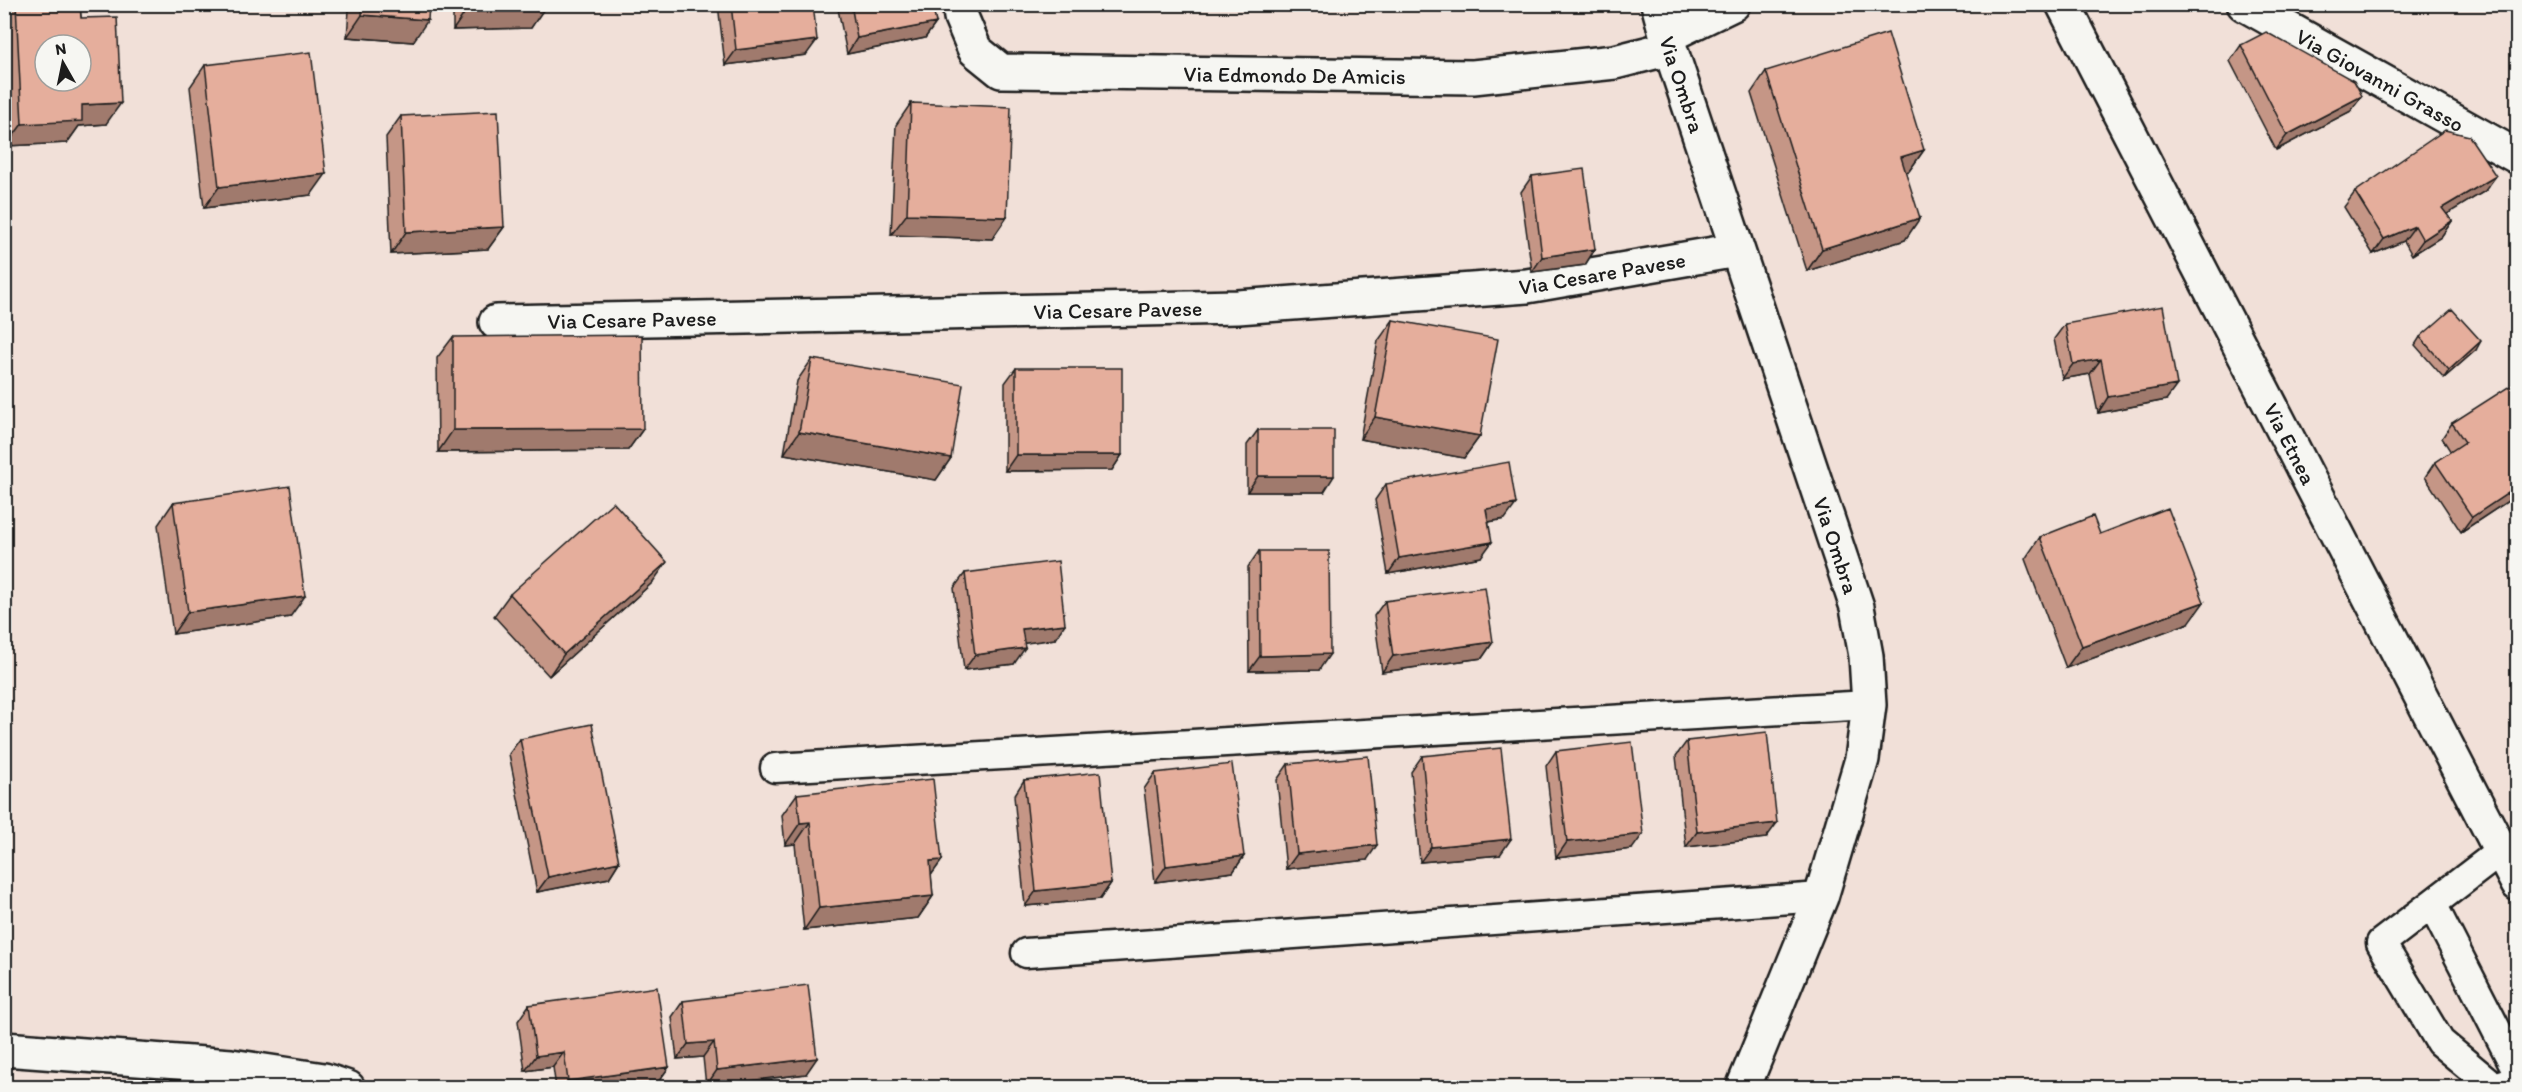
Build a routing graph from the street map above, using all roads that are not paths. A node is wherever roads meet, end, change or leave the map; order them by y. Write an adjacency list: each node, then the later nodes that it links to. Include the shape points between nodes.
1 (959, 4): 6 (street, Via Edmondo De Amicis, via 975,50 1001,71 1473,77 1615,62)
2 (1658, 4): 6 (street, Via Ombra)
3 (1733, 4): 6 (street, Via Edmondo De Amicis)
4 (2063, 4): 12 (street, Via Etnea)
5 (2244, 4): 7 (street, Via Giovanni Grasso)
6 (1668, 42): 8 (street, Via Ombra)
7 (2517, 157)
8 (1737, 250): 9 (street, Via Cesare Pavese, via 1527,286 1238,307); 10 (street, Via Ombra, via 1857,607)
9 (496, 322)
10 (1869, 705): 11 (lane); 14 (street, Via Ombra, via 1862,759)
11 (776, 768)
12 (2500, 851): 13 (street, Via Etnea); 15 (lane)
13 (2517, 884)
14 (1821, 897): 16 (lane); 22 (street, Via Ombra)
15 (2432, 904): 18 (lane); 20 (lane, via 2381,943 2440,1042 2494,1087)
16 (1026, 953)
17 (4, 1049): 19 (street)
18 (2517, 1072)
19 (233, 1077): 21 (street, via 324,1080)
20 (2517, 1079)
21 (348, 1088)
22 (1743, 1088)

